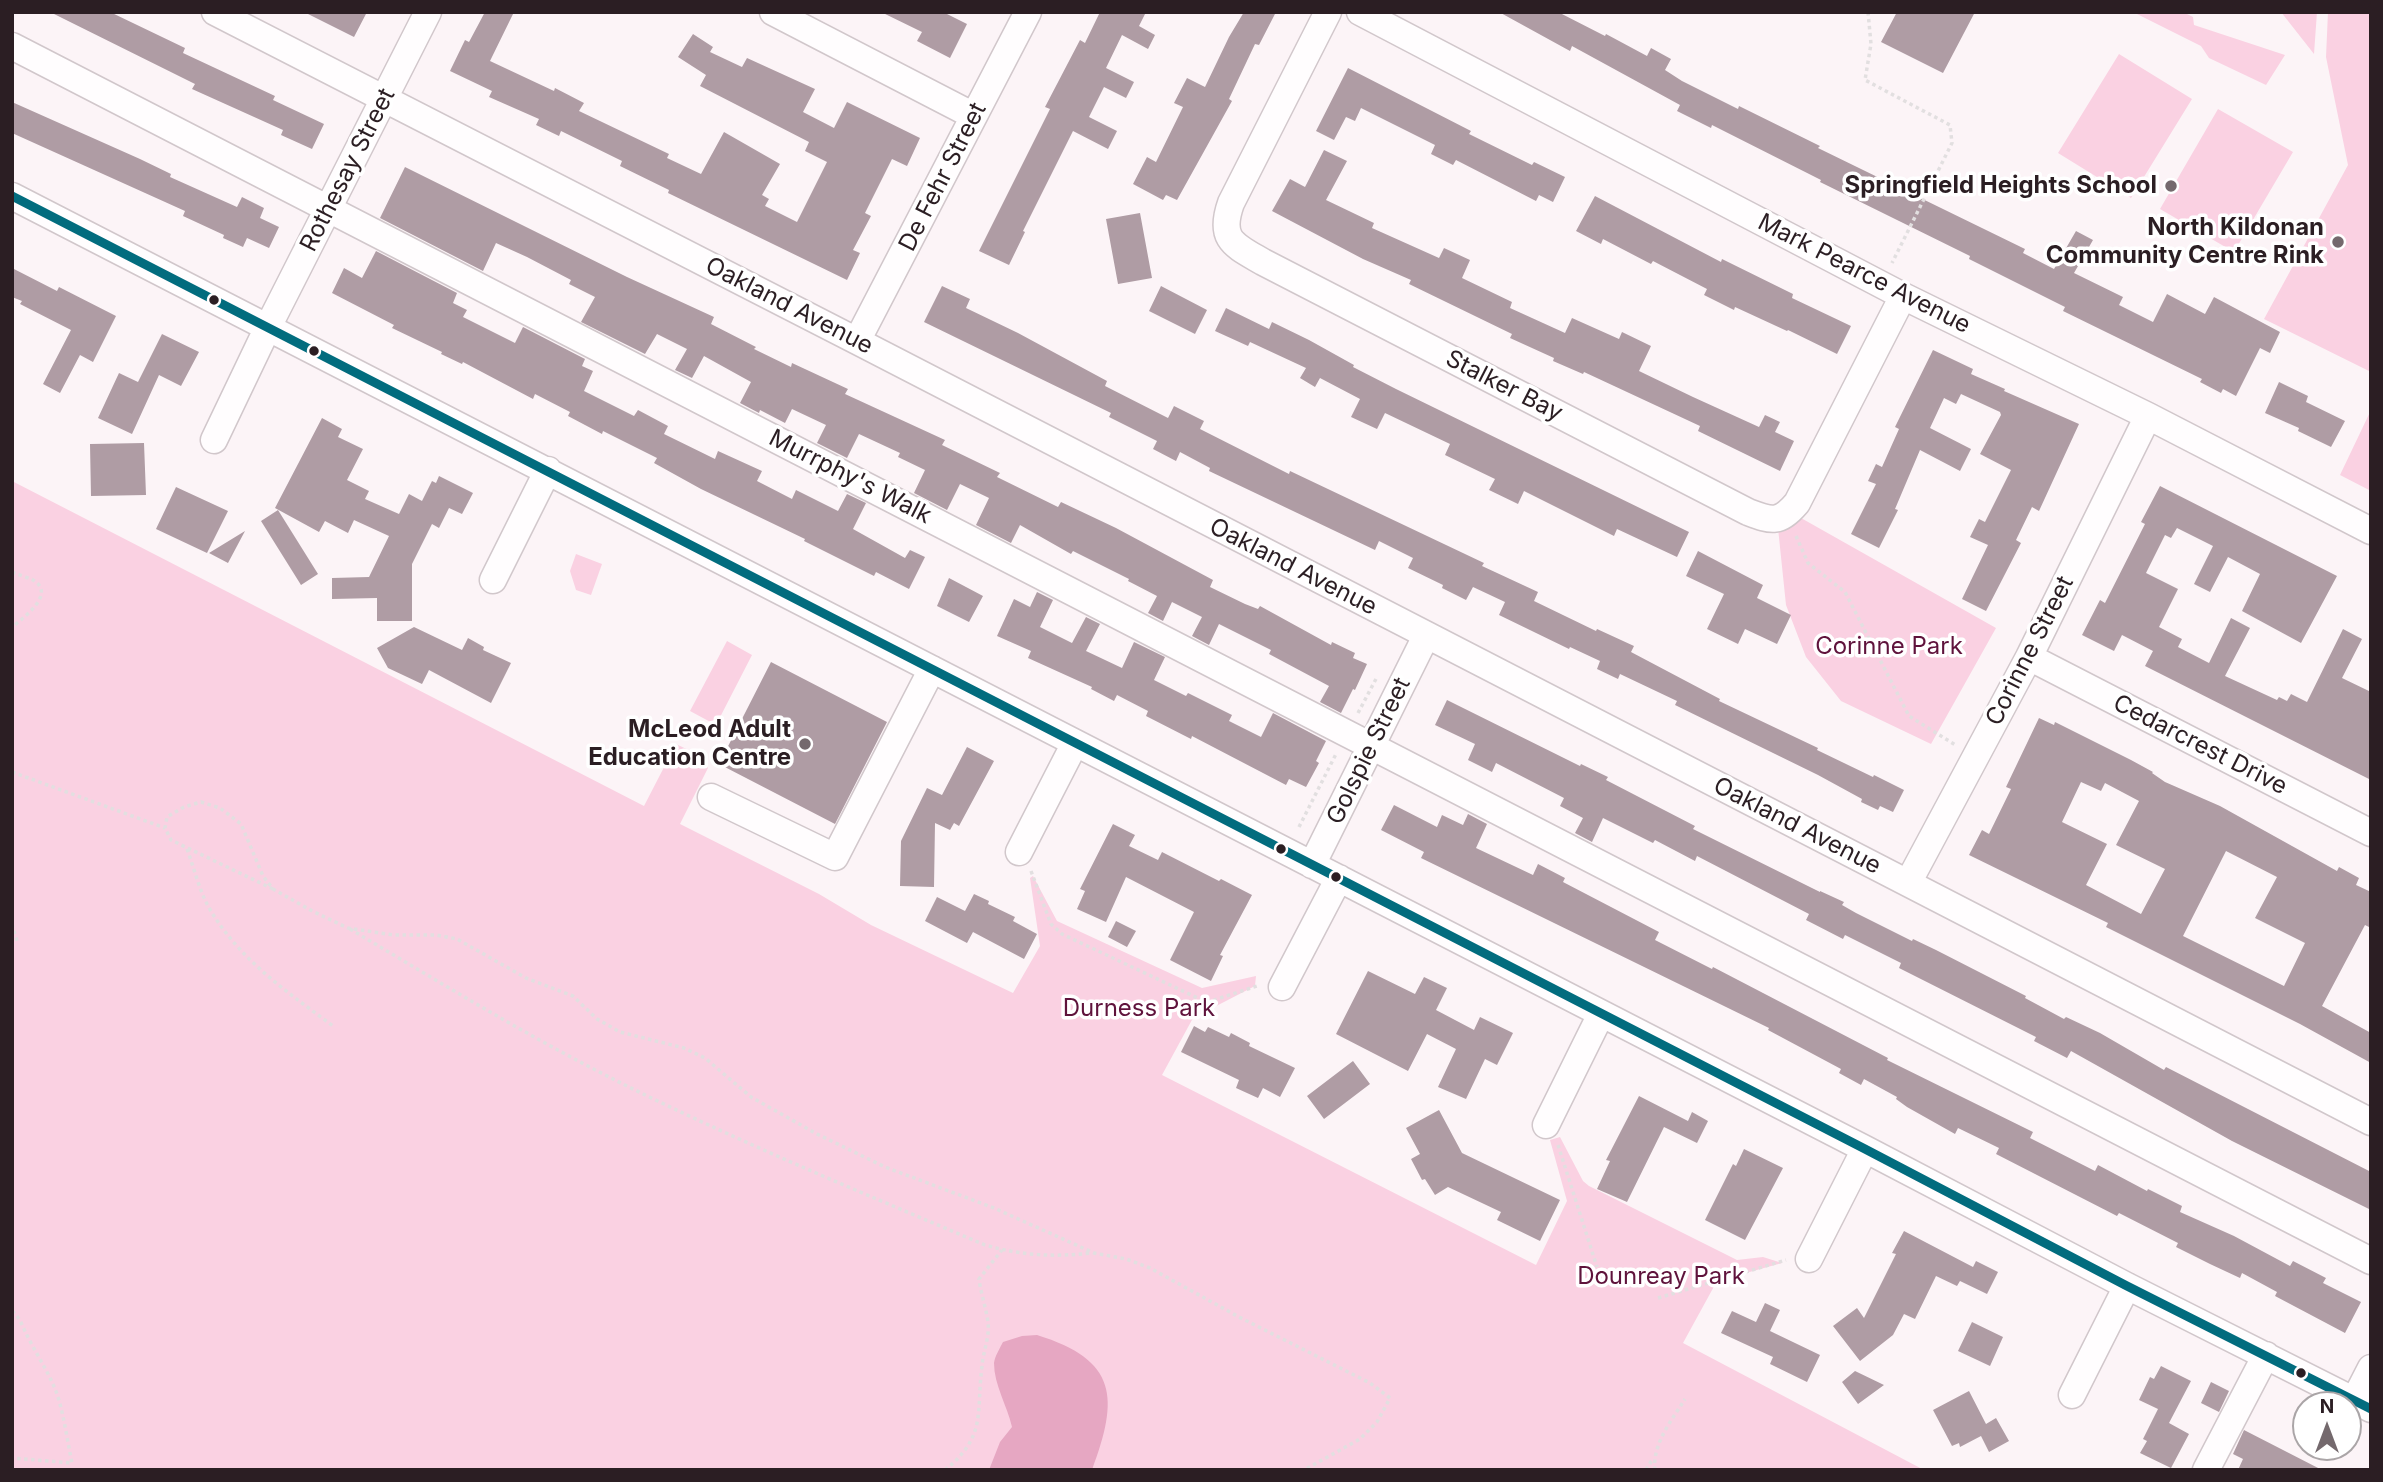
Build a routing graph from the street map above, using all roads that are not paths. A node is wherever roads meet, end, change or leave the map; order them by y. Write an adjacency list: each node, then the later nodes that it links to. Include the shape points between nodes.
1 (215, 12): 7 (street, Oakland Avenue)
2 (428, 12): 9 (street, Rothesay Street)
3 (773, 12): 10 (street)
4 (1028, 12): 10 (street, De Fehr Street)
5 (1328, 12): 13 (street, Stalker Bay, via 1231,204 1225,231 1232,241 1263,262 1748,512 1779,519 1797,503)
6 (1360, 12): 13 (street, Mark Pearce Avenue)
7 (245, 19): 9 (street, Oakland Avenue)
8 (12, 46): 12 (street, Murrphy's Walk)
9 (384, 99): 12 (street, Rothesay Street); 15 (street, Oakland Avenue)
10 (974, 116): 15 (street, De Fehr Street)
11 (12, 196): 14 (street)
12 (328, 208): 14 (street, Rothesay Street); 25 (street, Murrphy's Walk)
13 (1892, 290): 16 (street, Mark Pearce Avenue)
14 (268, 327): 17 (street, Rothesay Street); 18 (street)
15 (858, 341): 21 (street, Oakland Avenue)
16 (2147, 416): 19 (street, Mark Pearce Avenue); 22 (street, Corinne Street)
17 (214, 440)
18 (548, 471): 20 (street); 23 (street)
19 (2371, 531)
20 (493, 580)
21 (1426, 636): 25 (street, Golspie Street); 31 (street, Oakland Avenue)
22 (2029, 657): 27 (street, Cedarcrest Drive); 31 (street, Corinne Street)
23 (932, 669): 24 (street); 26 (street, via 835,857)
24 (1075, 743): 28 (street); 29 (street)
25 (1371, 747): 29 (street, Golspie Street); 38 (street, Murrphy's Walk)
26 (711, 797)
27 (2371, 833)
28 (1019, 852)
29 (1312, 865): 30 (street)
30 (1339, 878): 32 (street); 33 (street)
31 (1908, 883): 34 (street, Oakland Avenue)
32 (1282, 987)
33 (1601, 1014): 35 (street); 36 (street)
34 (2371, 1122)
35 (1546, 1125)
36 (1865, 1149): 37 (street); 39 (street)
37 (1809, 1259)
38 (2371, 1261)
39 (2127, 1286): 40 (street); 43 (street)
40 (2266, 1355): 42 (street); 45 (street)
41 (2371, 1368): 44 (street)
42 (2335, 1391)
43 (2072, 1395)
44 (2362, 1405)
45 (2206, 1470)

